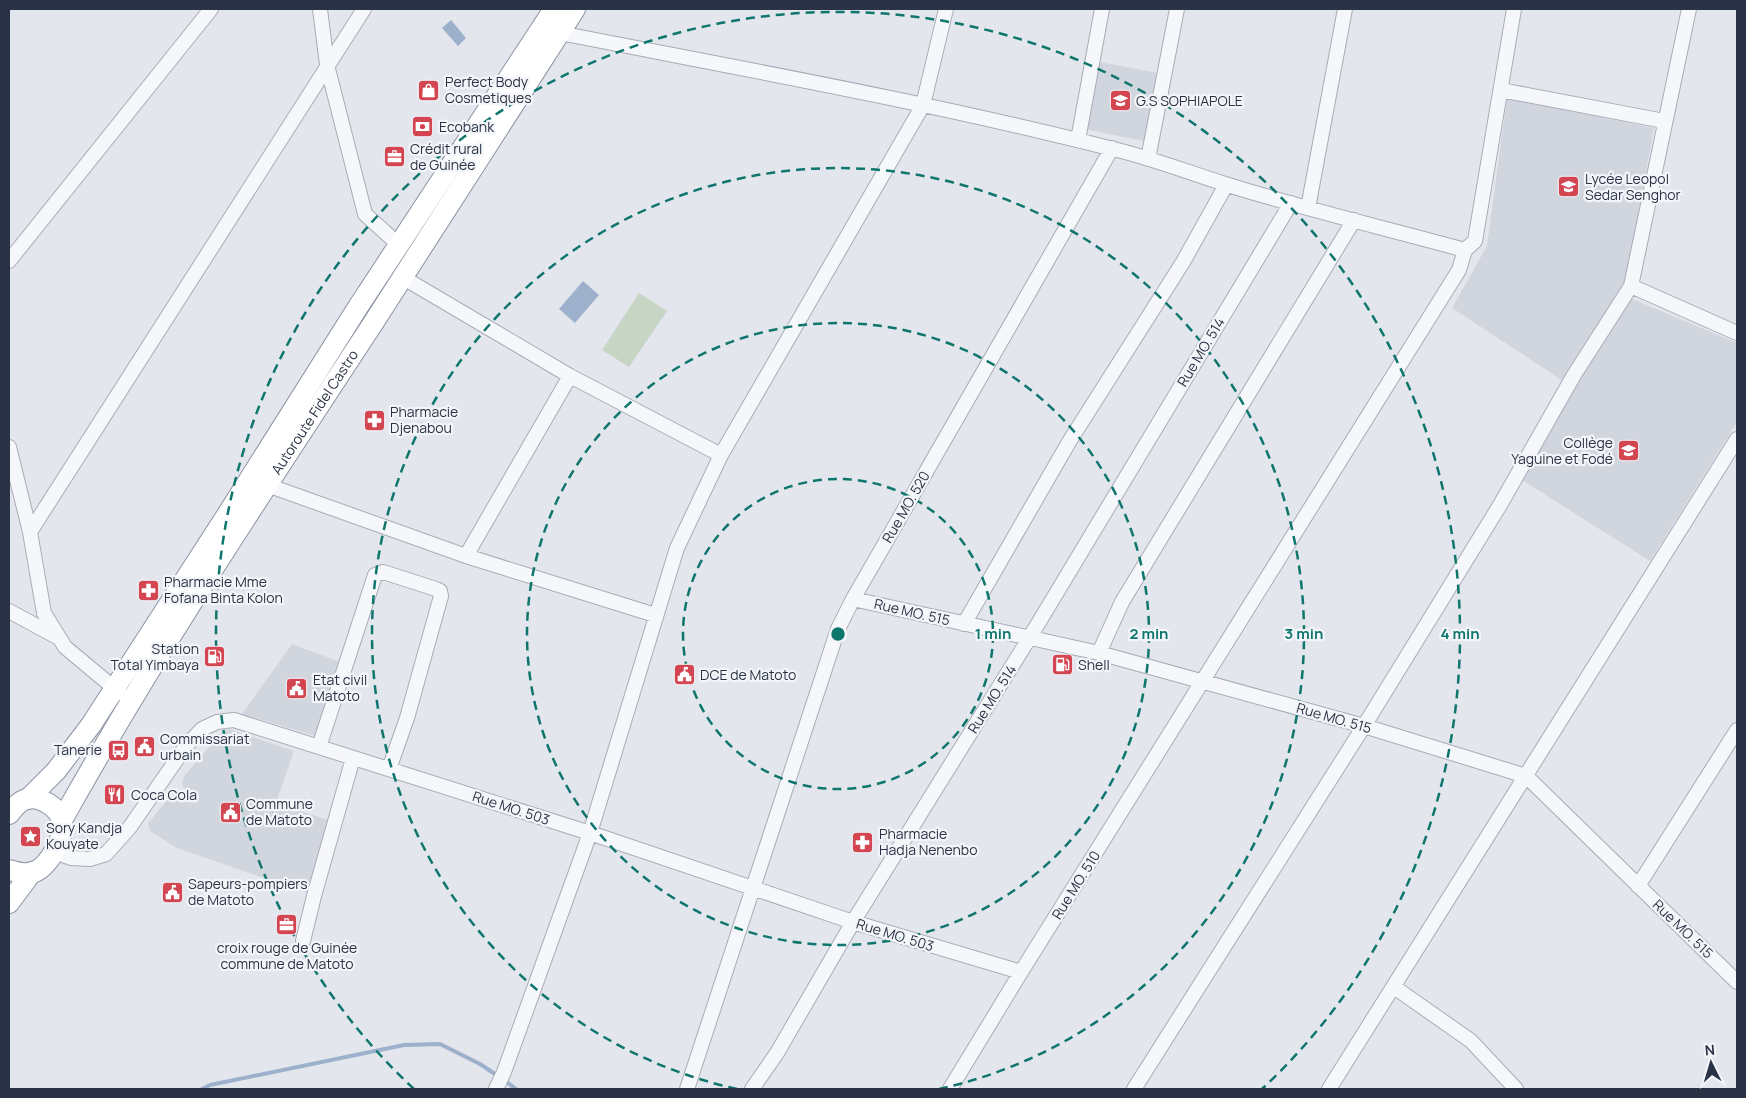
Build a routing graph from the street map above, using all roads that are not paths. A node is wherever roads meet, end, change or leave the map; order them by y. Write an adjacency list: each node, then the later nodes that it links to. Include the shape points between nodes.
1 (210, 9): 26 (street)
2 (320, 9): 13 (street)
3 (364, 9): 13 (street)
4 (554, 9): 24 (highway, Autoroute Fidel Castro)
5 (575, 9): 12 (highway, Autoroute Fidel Castro)
6 (946, 9): 15 (street)
7 (1102, 9): 17 (street)
8 (1177, 9): 19 (street)
9 (1345, 9): 22 (street)
10 (1514, 9): 14 (street, Rue MO. 510)
11 (1689, 9): 16 (street)
12 (560, 33): 15 (street); 27 (highway, Autoroute Fidel Castro)
13 (327, 65): 24 (street, via 365,214); 35 (street)
14 (1501, 90): 16 (street); 25 (street, Rue MO. 510, via 1475,240)
15 (923, 105): 17 (street); 33 (street)
16 (1664, 121): 28 (street)
17 (1078, 140): 18 (street)
18 (1112, 148): 19 (street); 37 (street, Rue MO. 520)
19 (1148, 158): 20 (street)
20 (1226, 184): 21 (street); 40 (street, via 1183,262 1069,442)
21 (1291, 203): 22 (street); 41 (street, Rue MO. 514)
22 (1308, 208): 23 (street)
23 (1354, 220): 25 (street); 43 (street, via 1122,602)
24 (399, 245): 45 (highway, Autoroute Fidel Castro)
25 (1465, 250): 44 (street, Rue MO. 510, via 1459,270)
26 (9, 261)
27 (402, 277): 30 (street); 34 (highway, Autoroute Fidel Castro)
28 (1631, 286): 29 (street); 47 (street, via 1574,375 1500,505)
29 (1737, 333)
30 (570, 376): 33 (street); 36 (street)
31 (1737, 439): 52 (street)
32 (9, 447): 35 (street)
33 (721, 455): 39 (street, via 677,548)
34 (267, 484): 36 (street); 46 (highway, Autoroute Fidel Castro)
35 (30, 532): 42 (street, via 44,613)
36 (466, 556): 39 (street)
37 (854, 599): 40 (street, Rue MO. 515); 61 (street, Rue MO. 520, via 838,629)
38 (9, 611): 42 (street)
39 (655, 615): 56 (street)
40 (964, 624): 41 (street, Rue MO. 515)
41 (1030, 637): 43 (street, Rue MO. 515); 63 (street, Rue MO. 514)
42 (59, 638): 45 (street, via 65,647)
43 (1099, 653): 44 (street, Rue MO. 515)
44 (1204, 681): 47 (street, Rue MO. 515); 65 (street, Rue MO. 510)
45 (114, 688): 46 (street); 53 (highway, Autoroute Fidel Castro, via 76,747)
46 (131, 702): 55 (highway, Autoroute Fidel Castro)
47 (1364, 726): 52 (street, Rue MO. 515); 73 (street)
48 (1737, 730): 60 (street)
49 (319, 747): 50 (street, Rue MO. 503); 51 (street, via 375,575 383,572 436,589 441,596 407,718); 57 (street, Rue MO. 503, via 234,720 217,722 202,729 186,746 130,827 106,854 90,859 71,858)
50 (353, 758): 51 (street, Rue MO. 503); 64 (street)
51 (389, 769): 56 (street, Rue MO. 503)
52 (1526, 776): 60 (street, Rue MO. 515); 67 (street)
53 (28, 799): 54 (highway, Autoroute Fidel Castro); 55 (highway, via 41,800 58,812)
54 (9, 814)
55 (62, 820): 57 (highway, via 63,830)
56 (590, 833): 61 (street, Rue MO. 503); 68 (street)
57 (54, 852): 59 (highway)
58 (9, 870): 59 (highway)
59 (32, 872): 62 (highway)
60 (1638, 886): 66 (street, Rue MO. 515)
61 (752, 889): 63 (street, Rue MO. 503); 70 (street, Rue MO. 520)
62 (9, 903)
63 (853, 922): 65 (street, Rue MO. 503); 71 (street, Rue MO. 514, via 777,1053)
64 (303, 941)
65 (1021, 972): 72 (street, Rue MO. 510)
66 (1737, 982)
67 (1394, 987): 69 (street, via 1471,1041); 74 (street)
68 (497, 1088)
69 (1514, 1088)
70 (687, 1089)
71 (752, 1089)
72 (950, 1089)
73 (1134, 1089)
74 (1329, 1089)

